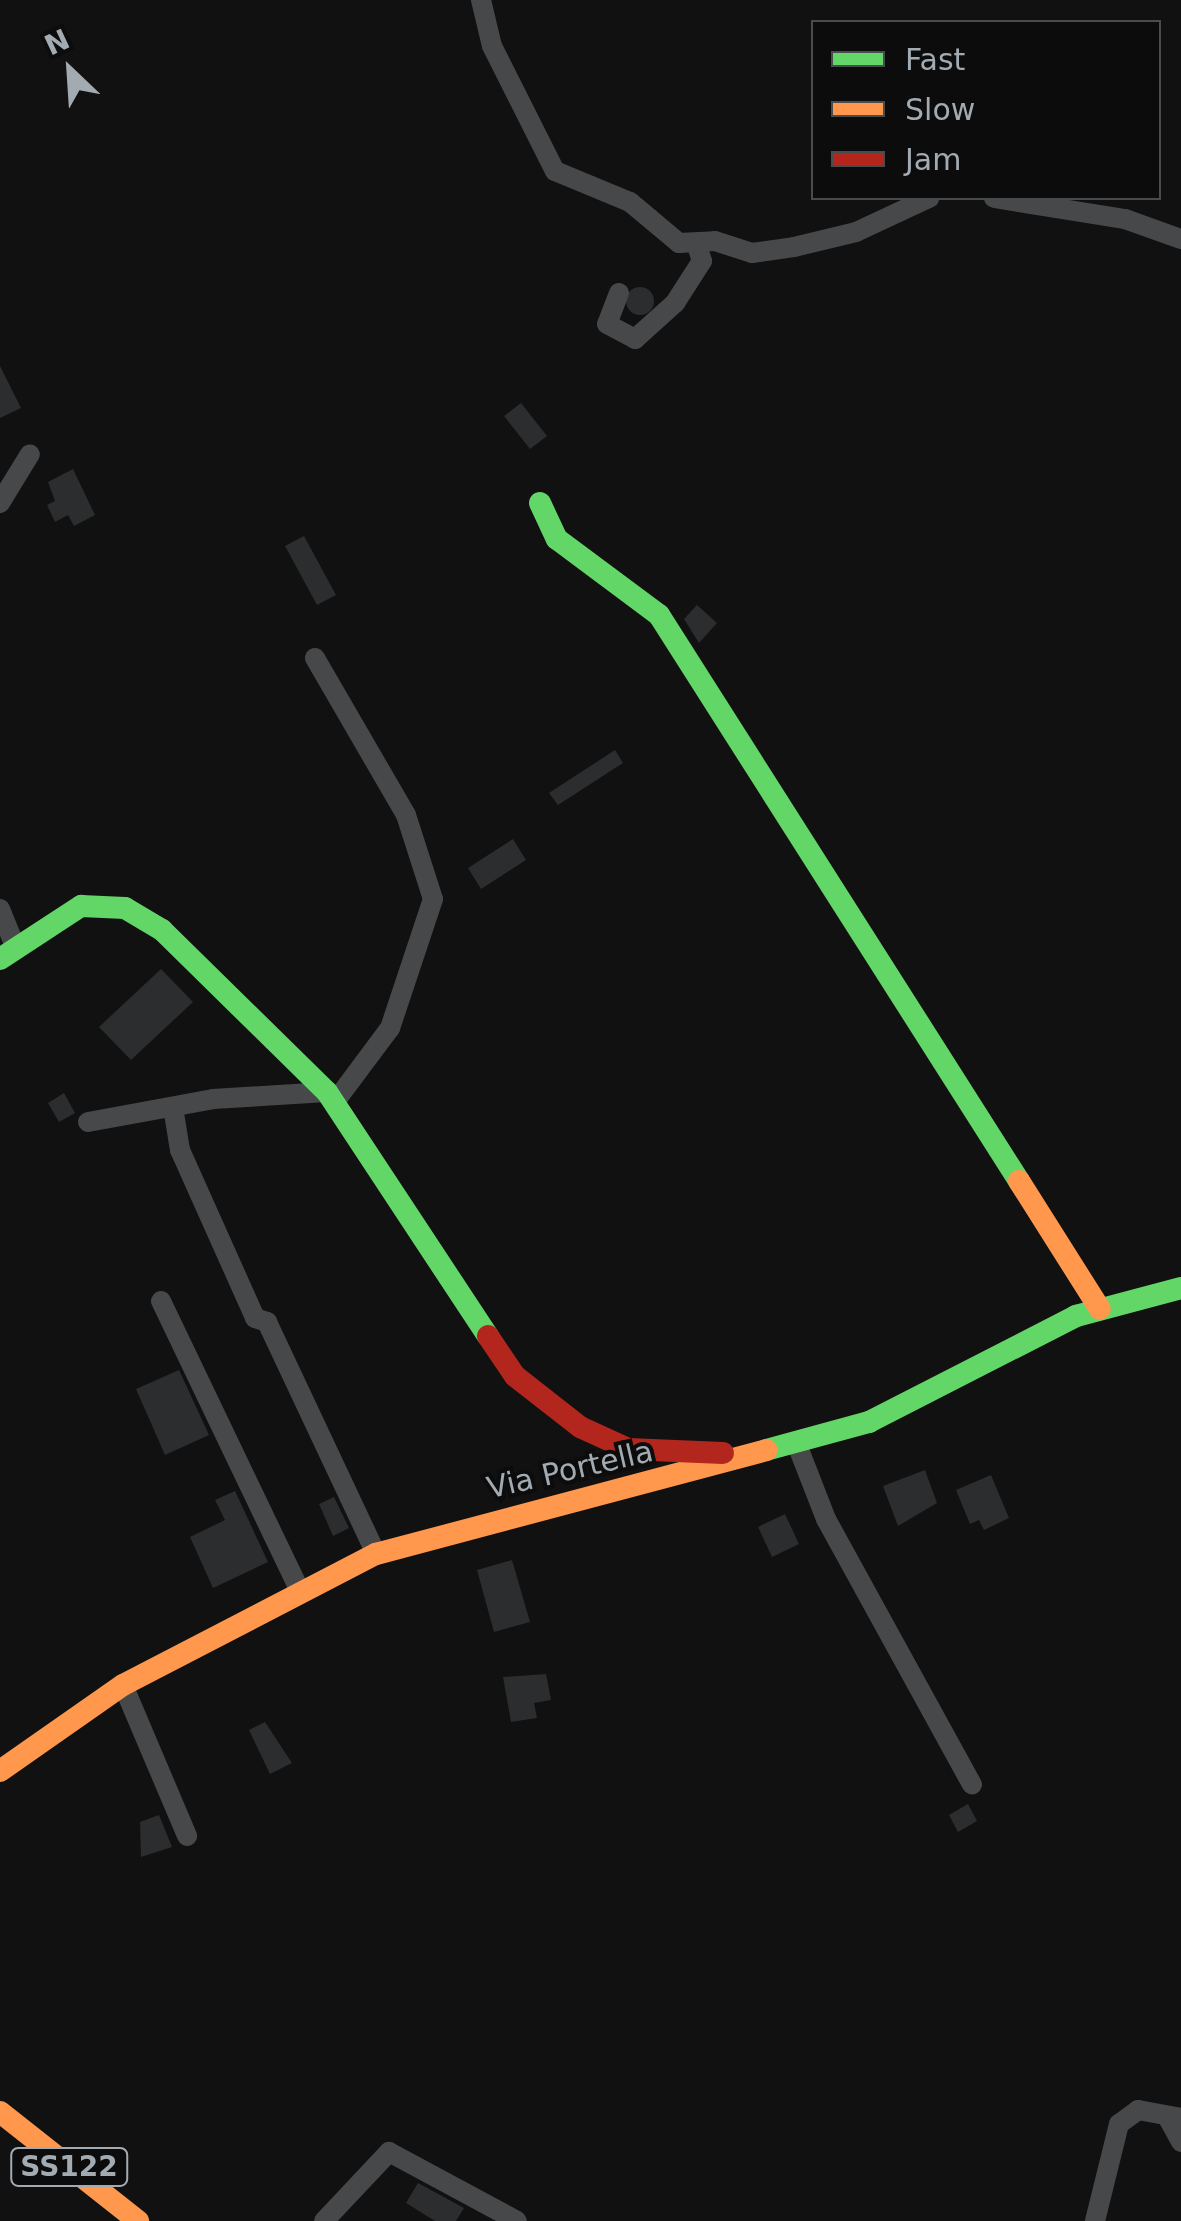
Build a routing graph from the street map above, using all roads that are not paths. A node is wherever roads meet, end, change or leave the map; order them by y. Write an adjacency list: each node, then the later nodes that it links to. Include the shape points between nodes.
1 (482, 0): 5 (street, via 492,46 555,171 615,194 668,237)
2 (924, 200): 5 (street, via 856,232 794,247)
3 (1007, 200): 4 (street, via 1125,218)
4 (1181, 240)
5 (698, 246): 6 (street, via 702,260 675,302 635,339 607,324)
6 (619, 293)
7 (30, 454): 9 (street)
8 (540, 502): 18 (street, via 557,540 659,615)
9 (0, 503)
10 (316, 658): 13 (street, via 406,815 433,899 390,1028)
11 (0, 908): 12 (street)
12 (6, 941): 13 (street, via 65,910 133,911 190,954)
13 (331, 1098): 14 (street); 20 (street, via 493,1352 560,1412)
14 (173, 1106): 15 (street); 22 (street, via 180,1150 247,1301 267,1322)
15 (88, 1122)
16 (1181, 1288): 18 (street, Via Portella)
17 (161, 1301): 23 (street)
18 (1100, 1309): 19 (street, Via Portella, via 918,1401)
19 (786, 1445): 20 (street); 21 (street, Via Portella); 26 (street)
20 (628, 1450): 21 (street)
21 (630, 1487): 22 (street, Via Portella)
22 (376, 1554): 23 (street, Via Portella)
23 (300, 1593): 24 (street, Via Portella)
24 (123, 1684): 25 (street, Via Portella); 27 (street)
25 (0, 1771)
26 (972, 1785)
27 (187, 1836)
28 (0, 2112): 31 (street, SS122)
29 (1175, 2119): 30 (street); 34 (street, via 1138,2110 1119,2124)
30 (1181, 2142)
31 (138, 2221)
32 (324, 2221): 33 (street, via 389,2152)
33 (517, 2221)
34 (1095, 2221)

